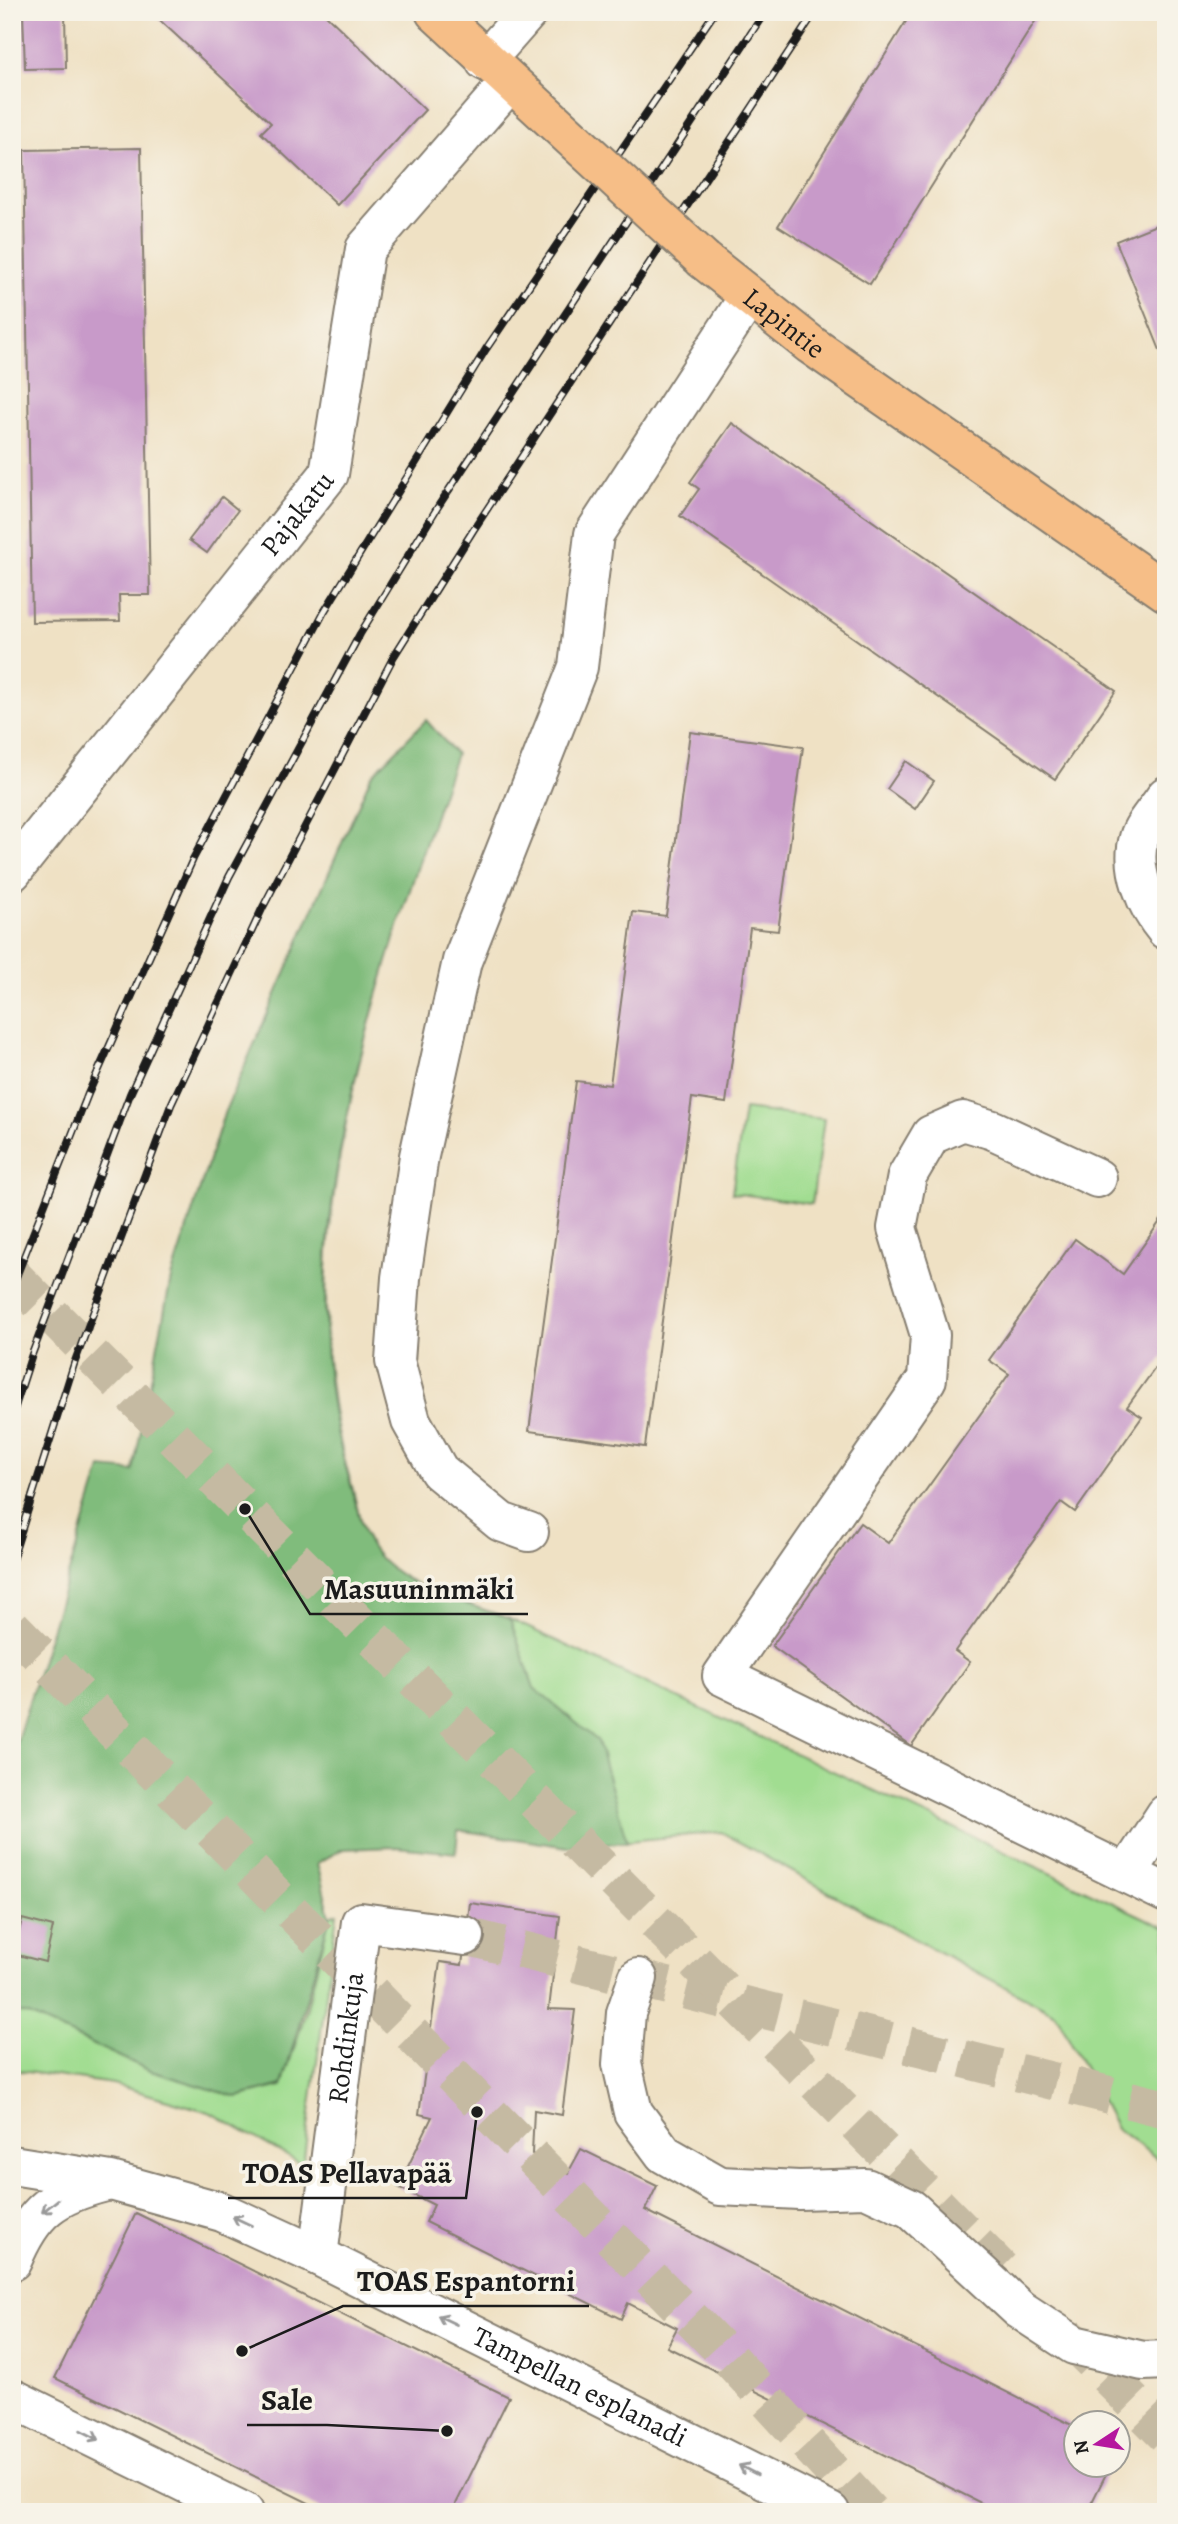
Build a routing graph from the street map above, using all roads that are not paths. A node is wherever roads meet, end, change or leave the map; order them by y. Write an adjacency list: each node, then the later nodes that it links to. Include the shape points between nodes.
1 (435, 12): 3 (main road, Lapintie)
2 (528, 12): 3 (street, Pajakatu)
3 (498, 72): 4 (main road, Lapintie, bridge); 7 (street, Pajakatu, via 365,249 329,474)
4 (748, 298): 5 (main road, Lapintie); 10 (street, via 594,534 578,667 462,961 419,1156 401,1279 395,1361 411,1421 439,1471 501,1522)
5 (1163, 587)
6 (1166, 796): 8 (street, via 1139,837 1137,873 1155,917)
7 (12, 872)
8 (1166, 930)
9 (1097, 1178): 12 (street, via 963,1121 931,1135 907,1176 897,1228 930,1335 927,1379 722,1676)
10 (529, 1532)
11 (1166, 1814): 12 (street)
12 (1128, 1872): 13 (street)
13 (1166, 1893)
14 (465, 1936): 18 (street, Rohdinkuja, via 361,1922)
15 (638, 1978): 20 (street, via 626,2013 622,2064 633,2112 664,2154 720,2186 866,2188 911,2210 1018,2309 1074,2345 1143,2361)
16 (12, 2165): 17 (street, Tampellan esplanadi)
17 (111, 2181): 18 (street, Tampellan esplanadi, one-way to 17, via 222,2212); 19 (street, one-way to 19, via 69,2192 43,2210)
18 (318, 2256): 22 (street, Tampellan esplanadi, one-way to 18)
19 (12, 2261)
20 (1166, 2360)
21 (18, 2391): 23 (street, one-way to 23)
22 (778, 2500): 24 (street, Tampellan esplanadi)
23 (244, 2512)
24 (830, 2512)

